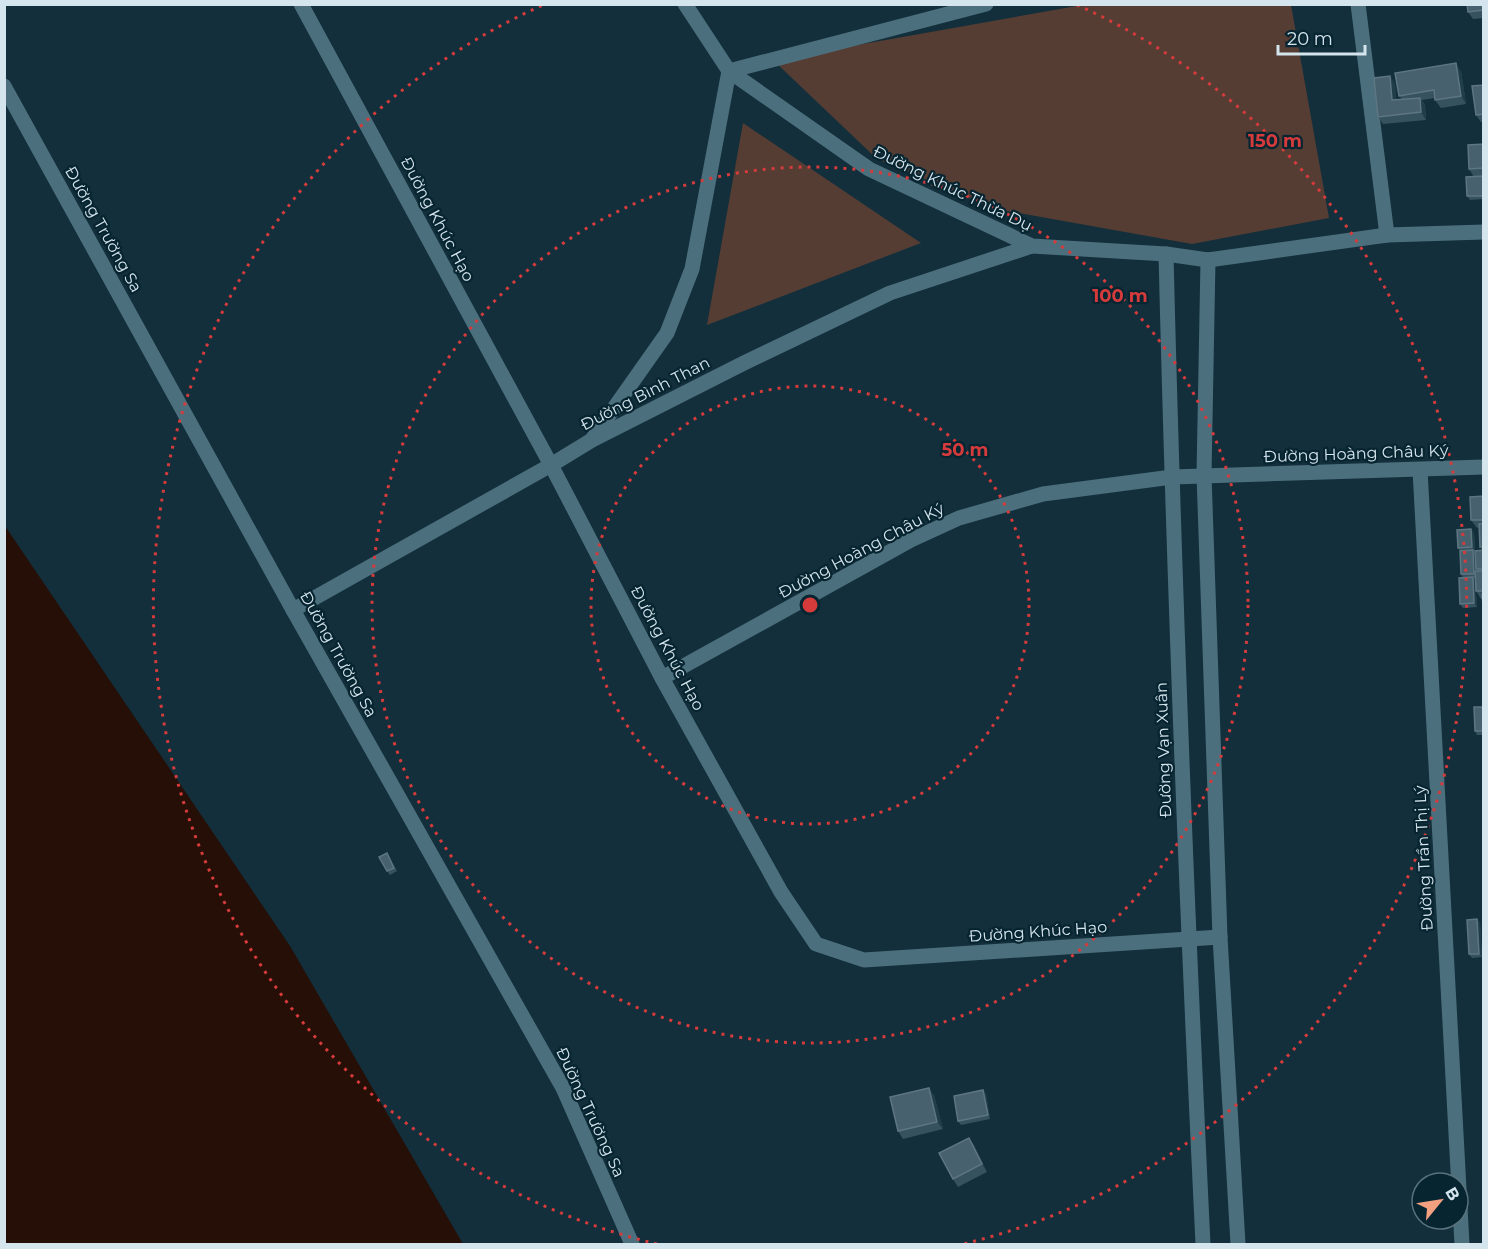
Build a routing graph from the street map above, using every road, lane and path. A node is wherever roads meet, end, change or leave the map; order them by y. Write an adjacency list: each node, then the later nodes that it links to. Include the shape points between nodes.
1 (301, 4): 13 (street, Đường Khúc Hạo)
2 (685, 4): 5 (street, Đường Khúc Thừa Dụ)
3 (986, 4): 5 (street)
4 (1358, 4): 8 (street)
5 (729, 71): 9 (street, Đường Khúc Thừa Dụ, via 869,170); 12 (street, via 692,269 667,333)
6 (4, 86): 18 (street, Đường Trường Sa)
7 (1484, 232): 8 (street, Đường Khúc Thừa Dụ)
8 (1387, 235): 11 (street, Đường Khúc Thừa Dụ)
9 (1032, 246): 10 (street, Đường Khúc Thừa Dụ); 12 (street, Đường Bình Than, via 890,293)
10 (1166, 254): 11 (street, Đường Khúc Thừa Dụ); 17 (street, Đường Vạn Xuân)
11 (1208, 260): 16 (street)
12 (592, 440): 13 (street, Đường Bình Than)
13 (551, 465): 18 (street, Đường Bình Than); 19 (street, Đường Khúc Hạo)
14 (1484, 467): 15 (street, Đường Hoàng Châu Ký)
15 (1420, 470): 16 (street, Đường Hoàng Châu Ký); 25 (street, Đường Trần Thị Lý)
16 (1204, 475): 17 (street, Đường Hoàng Châu Ký); 20 (street)
17 (1172, 477): 19 (street, Đường Hoàng Châu Ký, via 1043,494 959,518 911,540); 21 (street, Đường Vạn Xuân)
18 (293, 610): 22 (street, Đường Trường Sa, via 563,1088)
19 (662, 678): 21 (street, Đường Khúc Hạo, via 781,892 816,944 864,960)
20 (1221, 937): 21 (street, Đường Khúc Hạo); 24 (street)
21 (1188, 939): 23 (street, Đường Vạn Xuân)
22 (632, 1245)
23 (1203, 1245)
24 (1238, 1245)
25 (1462, 1245)

